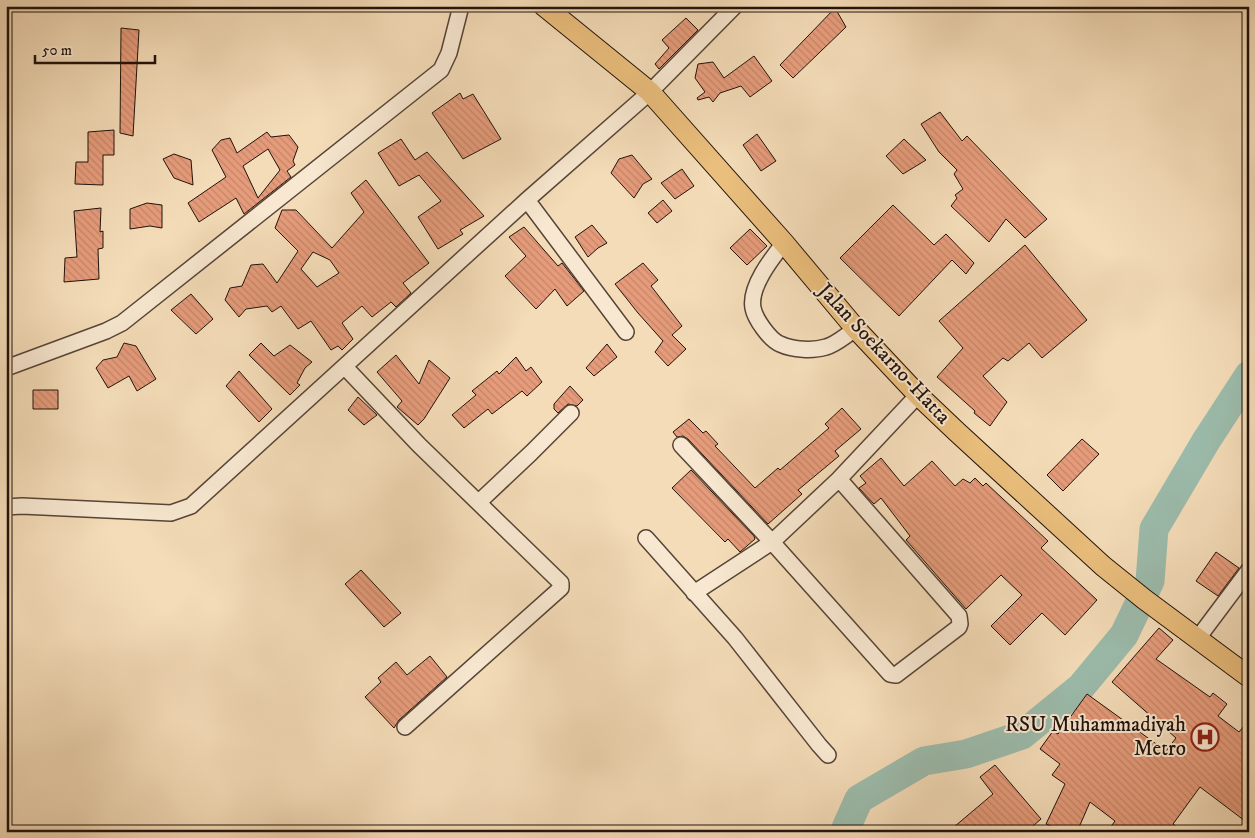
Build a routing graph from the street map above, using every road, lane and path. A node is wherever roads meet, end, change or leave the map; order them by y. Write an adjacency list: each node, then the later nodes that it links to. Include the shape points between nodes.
1 (461, 6): 10 (street, via 442,70 122,322)
2 (544, 6): 4 (main road, Jalan Soekarno-Hatta)
3 (735, 6): 4 (street)
4 (650, 92): 5 (street); 6 (main road, Jalan Soekarno-Hatta)
5 (527, 200): 8 (street); 9 (street)
6 (784, 243): 7 (main road, Jalan Soekarno-Hatta); 7 (street, via 764,268 755,290 752,307 759,323 779,344 805,349 827,347)
7 (856, 329): 11 (main road, Jalan Soekarno-Hatta)
8 (626, 332)
9 (345, 366): 15 (street, via 419,445); 16 (street, via 191,506 171,513)
10 (6, 368)
11 (918, 395): 14 (street); 21 (main road, Jalan Soekarno-Hatta, via 1103,566)
12 (571, 413): 15 (street)
13 (682, 445): 18 (street)
14 (839, 479): 18 (street); 18 (street, via 959,616 959,627 893,675)
15 (479, 502): 23 (street, via 562,586)
16 (6, 507)
17 (646, 538): 20 (street)
18 (772, 542): 20 (street)
19 (1249, 570): 21 (street)
20 (694, 593): 24 (street, via 735,638)
21 (1198, 638): 22 (main road, Jalan Soekarno-Hatta)
22 (1249, 677)
23 (405, 727)
24 (828, 755)

